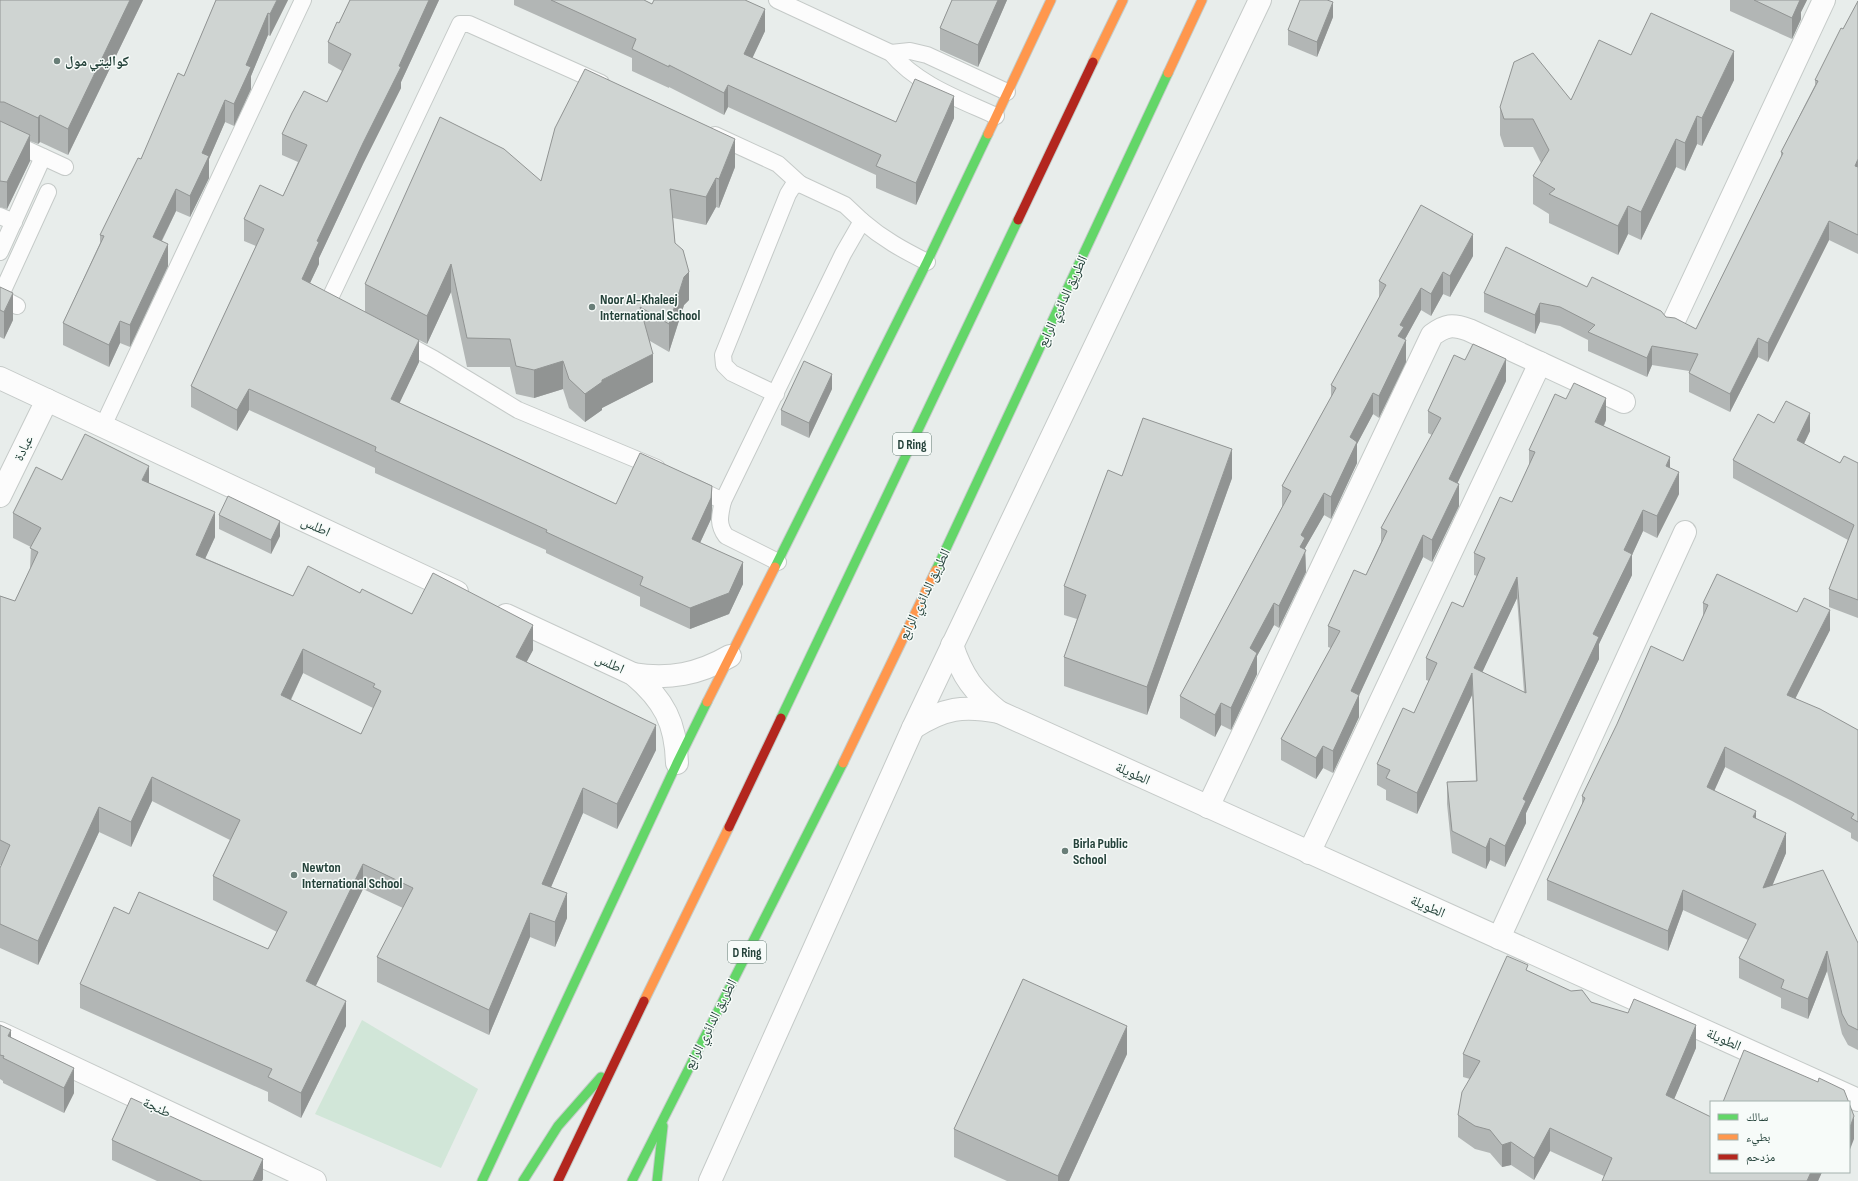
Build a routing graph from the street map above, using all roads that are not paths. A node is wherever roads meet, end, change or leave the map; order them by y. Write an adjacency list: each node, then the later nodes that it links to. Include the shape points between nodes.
1 (303, 0): 31 (lane)
2 (777, 0): 8 (lane)
3 (1051, 0): 10 (main road)
4 (1123, 0): 46 (main road, D Ring, via 704,881)
5 (1202, 0): 48 (main road, الطريق الدائري الرابع / D Ring, via 1033,364 831,788)
6 (1260, 0): 36 (street)
7 (1824, 0): 24 (street)
8 (891, 53): 10 (lane, via 910,51 927,55); 11 (lane, via 902,67 916,78)
9 (611, 88): 23 (lane, via 469,24 460,24 331,296 331,304)
10 (1007, 92): 11 (main road)
11 (996, 116): 21 (main road)
12 (704, 130): 16 (lane, via 778,164)
13 (0, 137): 14 (lane)
14 (43, 157): 15 (lane); 18 (lane)
15 (65, 167)
16 (800, 184): 19 (lane, via 845,205); 28 (lane, via 793,186 788,194 723,355 724,365 732,373)
17 (48, 192): 22 (lane, via 0,297)
18 (7, 219): 20 (lane)
19 (862, 221): 21 (lane, via 880,237); 28 (lane, via 843,254)
20 (0, 252)
21 (927, 262): 35 (main road)
22 (17, 306)
23 (353, 316)
24 (1672, 325)
25 (387, 334): 33 (lane, via 434,358 518,410 674,477)
26 (1540, 363): 30 (street); 42 (street, via 1456,326 1443,328 1432,335); 43 (street)
27 (0, 378): 29 (street, اطلس)
28 (776, 394): 33 (lane)
29 (47, 400): 31 (street, اطلس); 32 (street, عبادة)
30 (1624, 402)
31 (103, 426): 38 (street, اطلس)
32 (0, 496)
33 (723, 501): 35 (lane, via 719,522 726,536)
34 (1685, 532): 44 (street)
35 (778, 562): 37 (main road)
36 (952, 644): 39 (street, الطويلة, via 958,665 968,683 982,699); 40 (street)
37 (730, 656): 38 (street, اطلس, via 683,675 650,677); 41 (main road)
38 (633, 674): 41 (street, اطلس, via 658,698 667,712 674,729)
39 (999, 712): 40 (street, الطويلة, via 976,708 954,709 932,716); 42 (street, الطويلة)
40 (913, 728): 55 (street)
41 (677, 763): 50 (main road)
42 (1208, 807): 43 (street, الطويلة)
43 (1309, 853): 44 (street, الطويلة)
44 (1500, 938): 47 (street, الطويلة)
45 (0, 1033): 49 (street, طنجة)
46 (612, 1066): 51 (main road, via 558,1125); 52 (main road, D Ring)
47 (1858, 1100)
48 (663, 1116): 53 (main road, الطريق الدائري الرابع / D Ring); 54 (main road, D Ring, via 662,1154)
49 (315, 1181)
50 (482, 1181)
51 (523, 1181)
52 (558, 1181)
53 (632, 1181)
54 (657, 1181)
55 (710, 1181)

